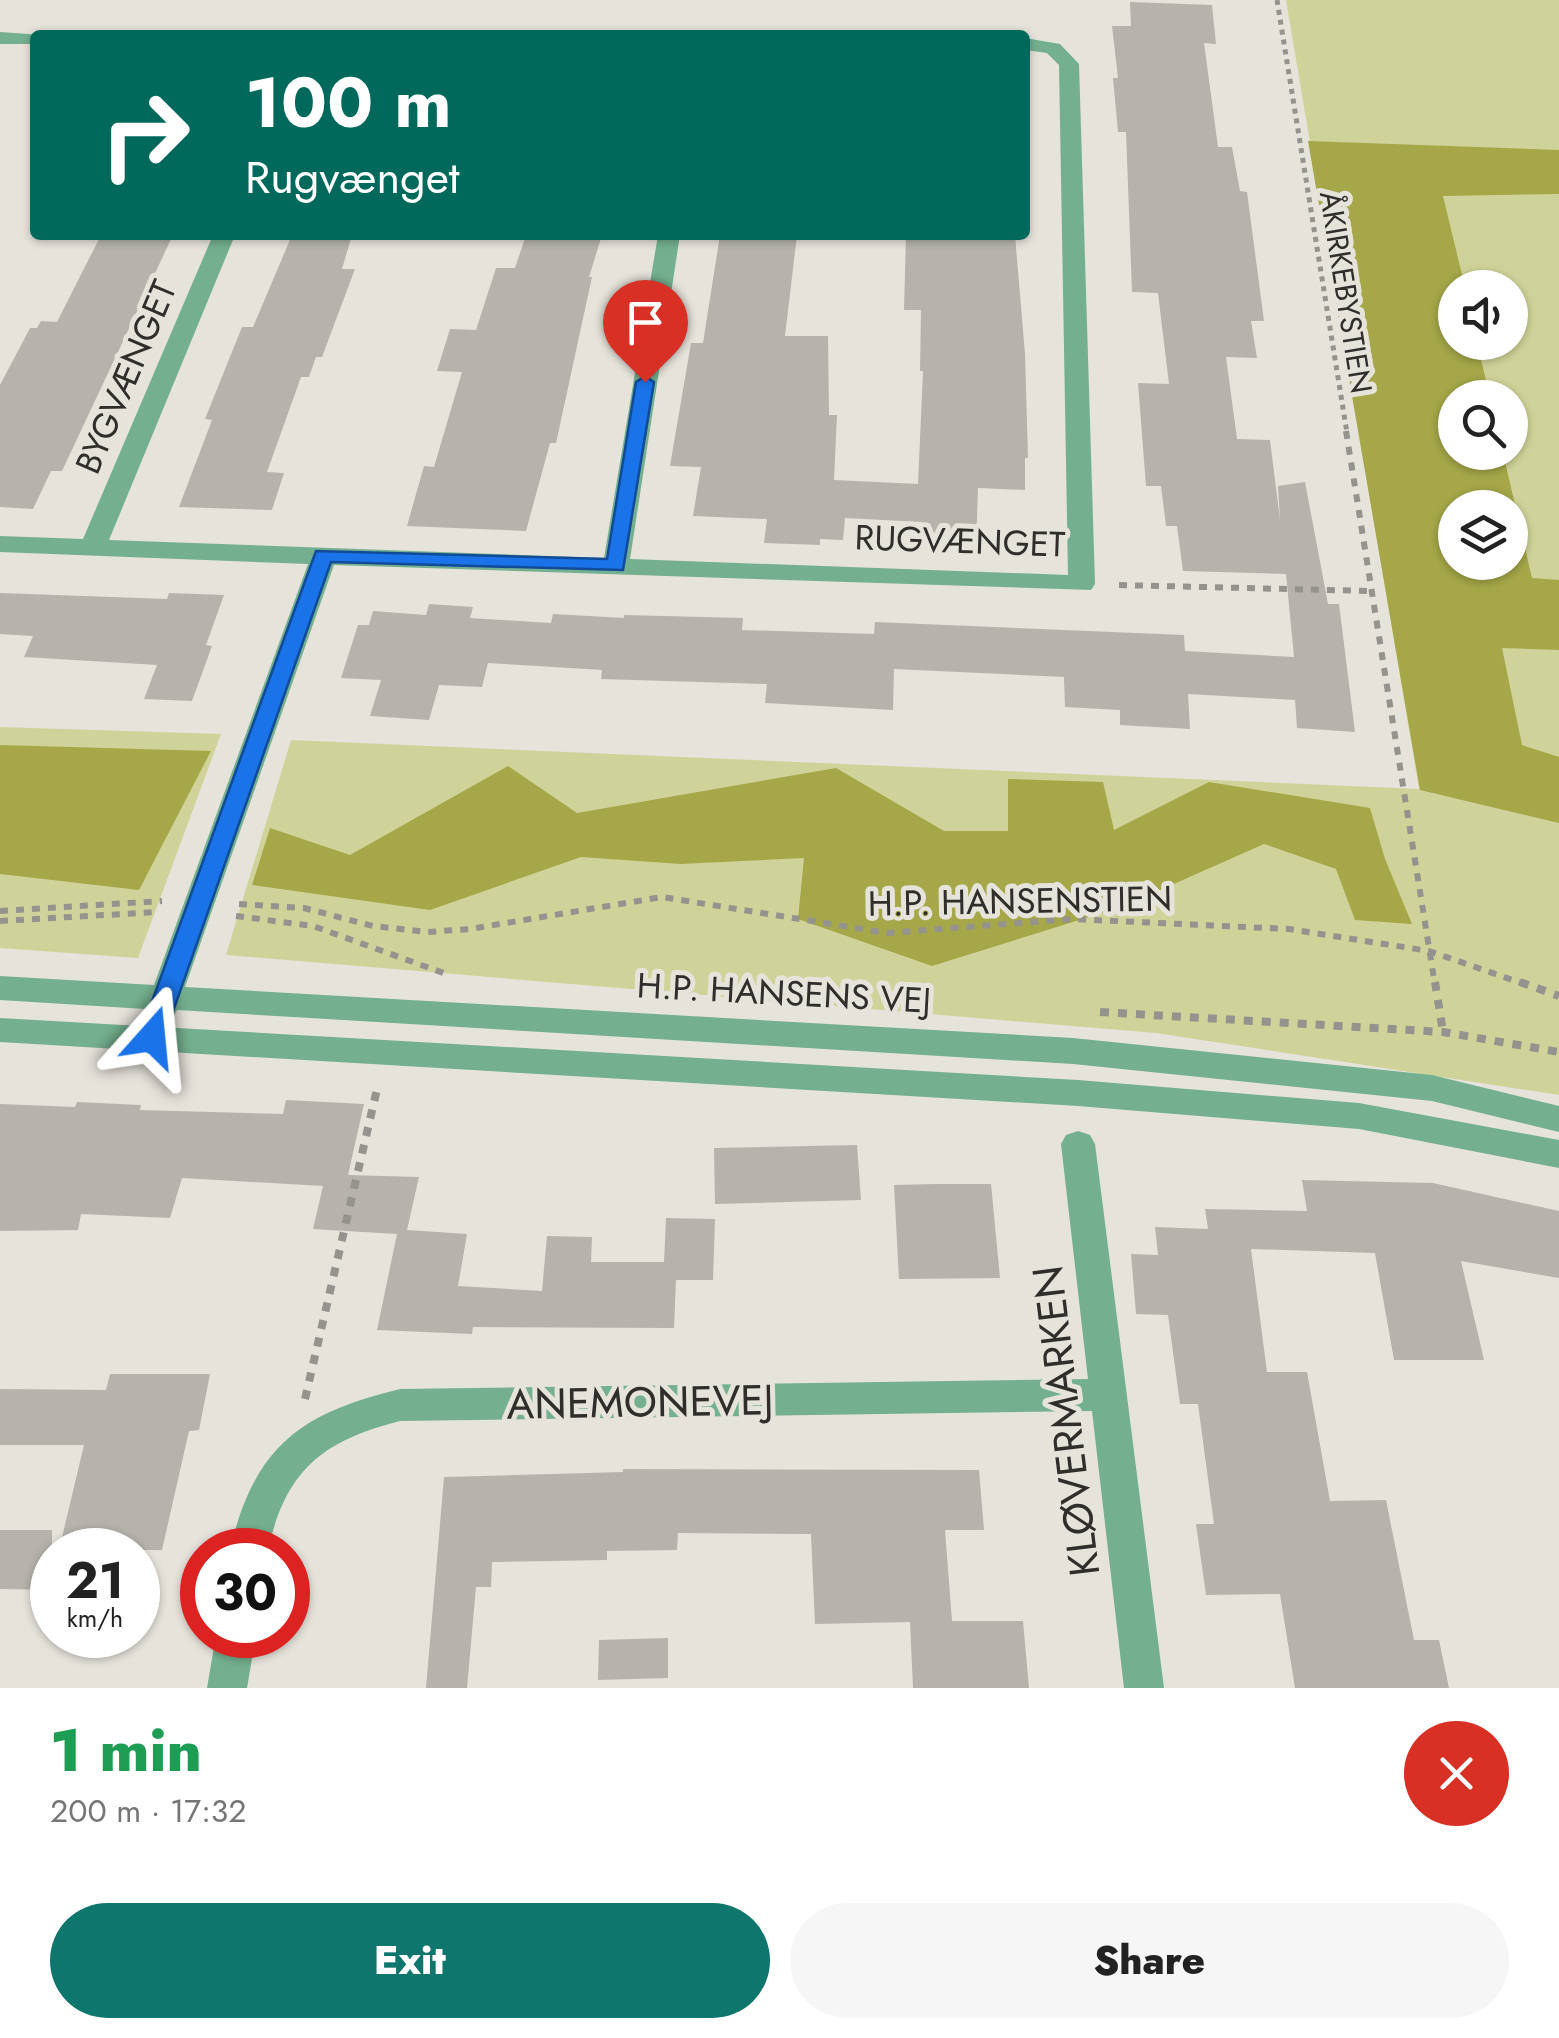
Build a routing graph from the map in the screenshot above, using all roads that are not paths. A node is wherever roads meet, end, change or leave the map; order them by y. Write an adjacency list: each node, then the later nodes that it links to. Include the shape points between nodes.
1 (0, 38): 2 (street)
2 (30, 38)
3 (1030, 45): 9 (street, RUGVÆNGET, via 1053,48 1069,64 1082,584)
4 (222, 240): 7 (street, BYGVÆNGET)
5 (667, 240): 9 (street)
6 (0, 544): 7 (street, RUGVÆNGET)
7 (94, 547): 8 (street, RUGVÆNGET)
8 (324, 555): 9 (street, RUGVÆNGET); 11 (street)
9 (616, 566)
10 (0, 988): 11 (street, H.P. HANSENS VEJ)
11 (164, 997): 13 (street); 14 (street, H.P. HANSENS VEJ, via 1074,1050 1432,1088)
12 (0, 1030): 13 (street)
13 (152, 1037): 16 (street, via 1340,1114)
14 (1559, 1119)
15 (1078, 1144): 17 (street, KLØVERMARKEN)
16 (1559, 1154)
17 (1108, 1395): 18 (street, ANEMONEVEJ, via 400,1406 356,1414 316,1434 280,1467 256,1508); 21 (street, KLØVERMARKEN)
18 (253, 1528)
19 (232, 1658): 20 (street)
20 (227, 1688)
21 (1144, 1688)

